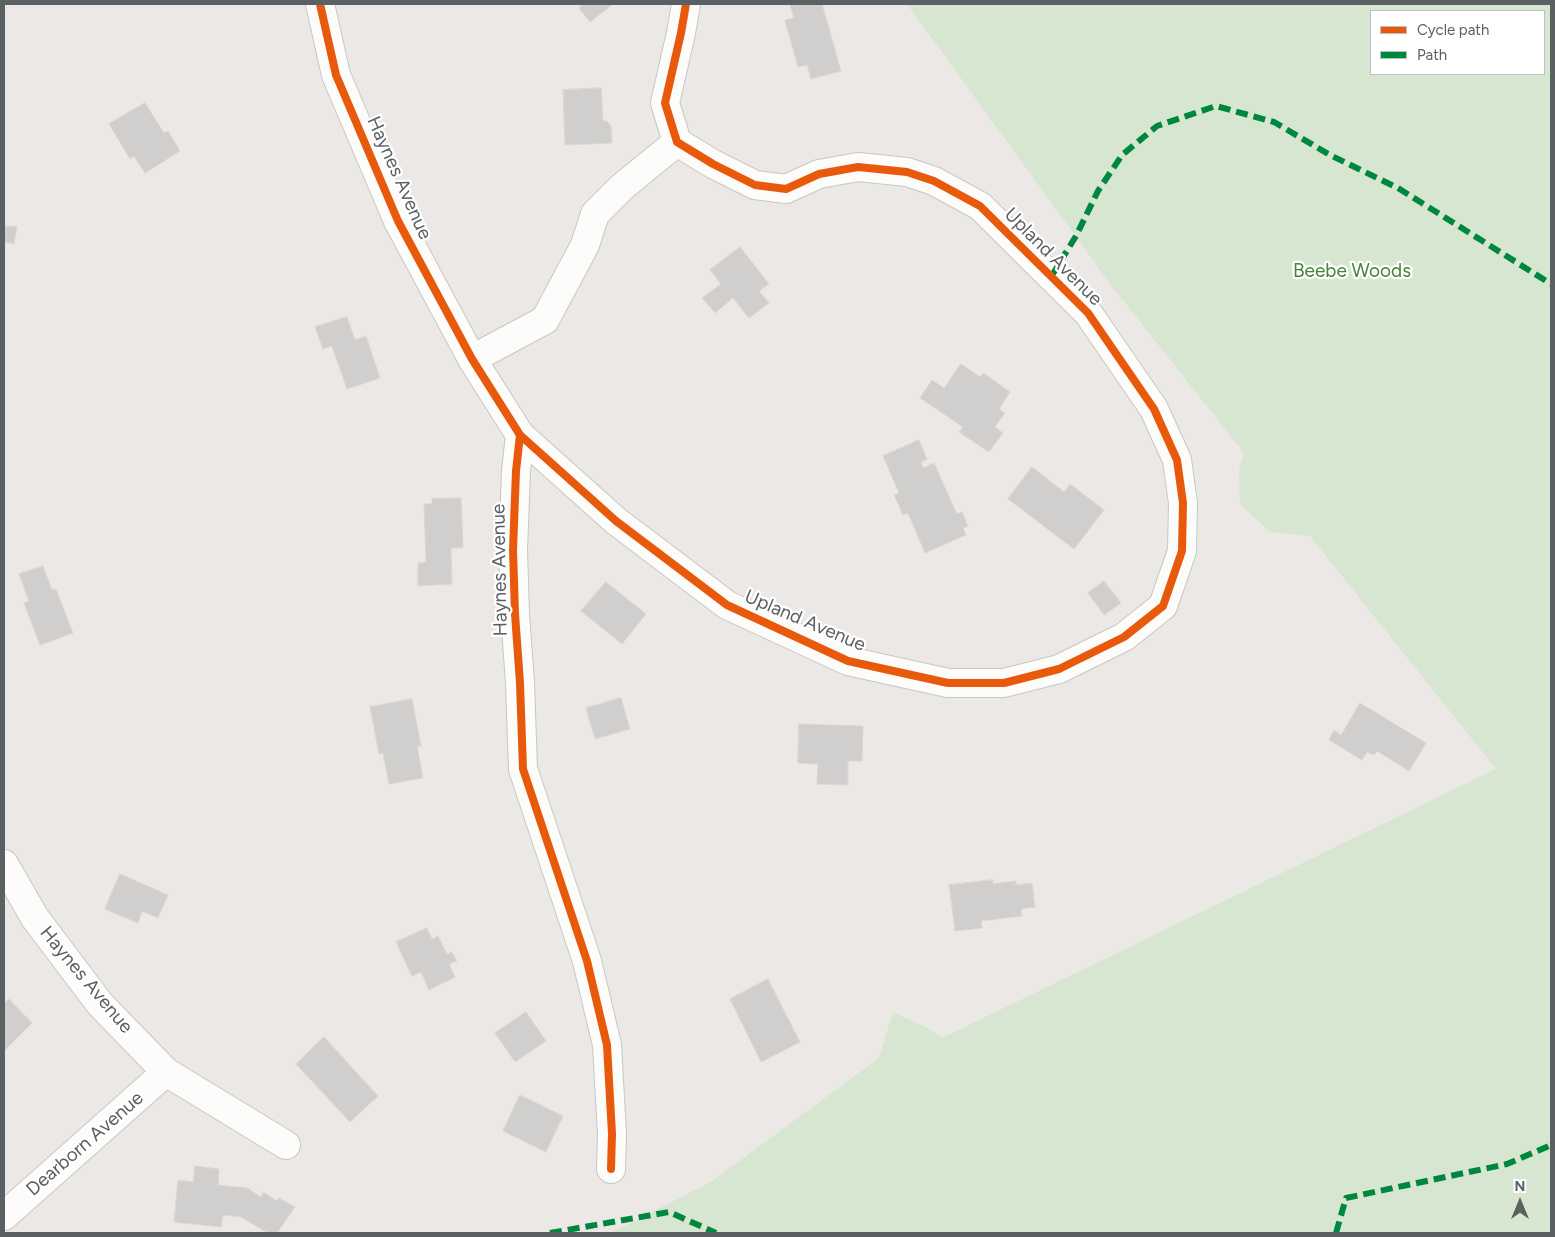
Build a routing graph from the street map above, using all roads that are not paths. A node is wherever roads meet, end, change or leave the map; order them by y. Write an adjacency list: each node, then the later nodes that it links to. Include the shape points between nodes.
1 (320, 4): 4 (street, Haynes Avenue, via 336,75 398,221)
2 (686, 4): 3 (street, via 666,103)
3 (677, 142): 4 (street, via 594,214 585,245 545,320); 5 (street, Upland Avenue, via 756,185 786,189 819,174 858,167 907,172 934,181 980,206 1088,313 1158,417 1177,460 1183,503 1182,552 1163,606 1124,637 1059,669 1004,682 948,683 848,661 727,605 616,521)
4 (472, 359): 5 (street, Haynes Avenue)
5 (520, 435): 9 (street, Haynes Avenue, via 513,550 522,769 587,961 606,1045)
6 (4, 864): 7 (street, Haynes Avenue, via 34,918 100,1004)
7 (166, 1072): 8 (street, Haynes Avenue); 10 (street, Dearborn Avenue)
8 (286, 1145)
9 (611, 1169)
10 (4, 1216)

